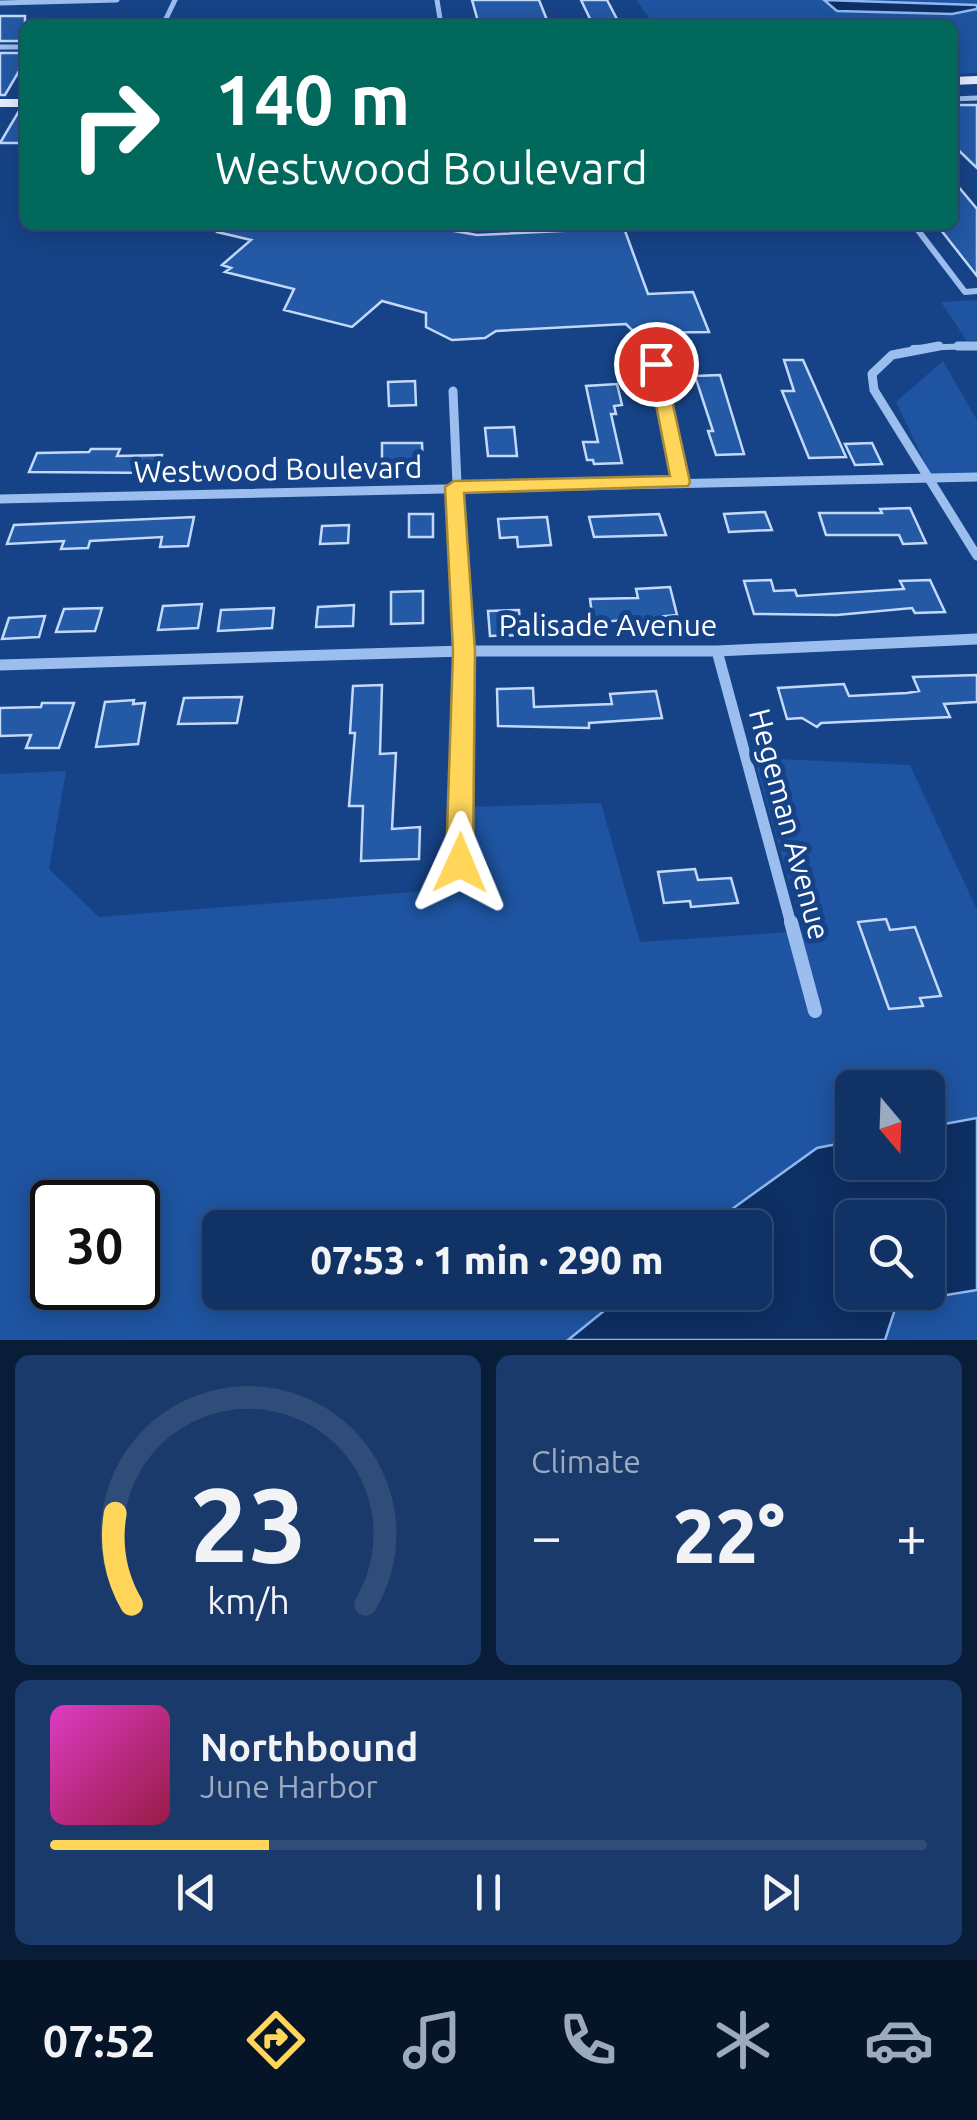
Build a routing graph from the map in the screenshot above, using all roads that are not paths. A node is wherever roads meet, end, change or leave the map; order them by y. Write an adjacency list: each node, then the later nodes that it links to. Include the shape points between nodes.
1 (117, 0): 2 (street)
2 (0, 2)
3 (918, 230): 4 (street, via 964,292)
4 (977, 292)
5 (977, 346): 9 (street, via 916,347 894,353 872,374 874,390)
6 (656, 364): 10 (street)
7 (453, 392): 11 (street)
8 (977, 477): 9 (street, Westwood Boulevard)
9 (930, 479): 10 (street, Westwood Boulevard); 13 (street)
10 (681, 482): 11 (street, Westwood Boulevard)
11 (454, 487): 12 (street, Westwood Boulevard); 15 (street)
12 (0, 500)
13 (977, 556)
14 (977, 639): 16 (street, Palisade Avenue)
15 (464, 651): 16 (street, Palisade Avenue); 17 (street, Palisade Avenue); 18 (street)
16 (718, 651): 19 (street, Hegeman Avenue)
17 (0, 665)
18 (460, 863)
19 (815, 1011)

